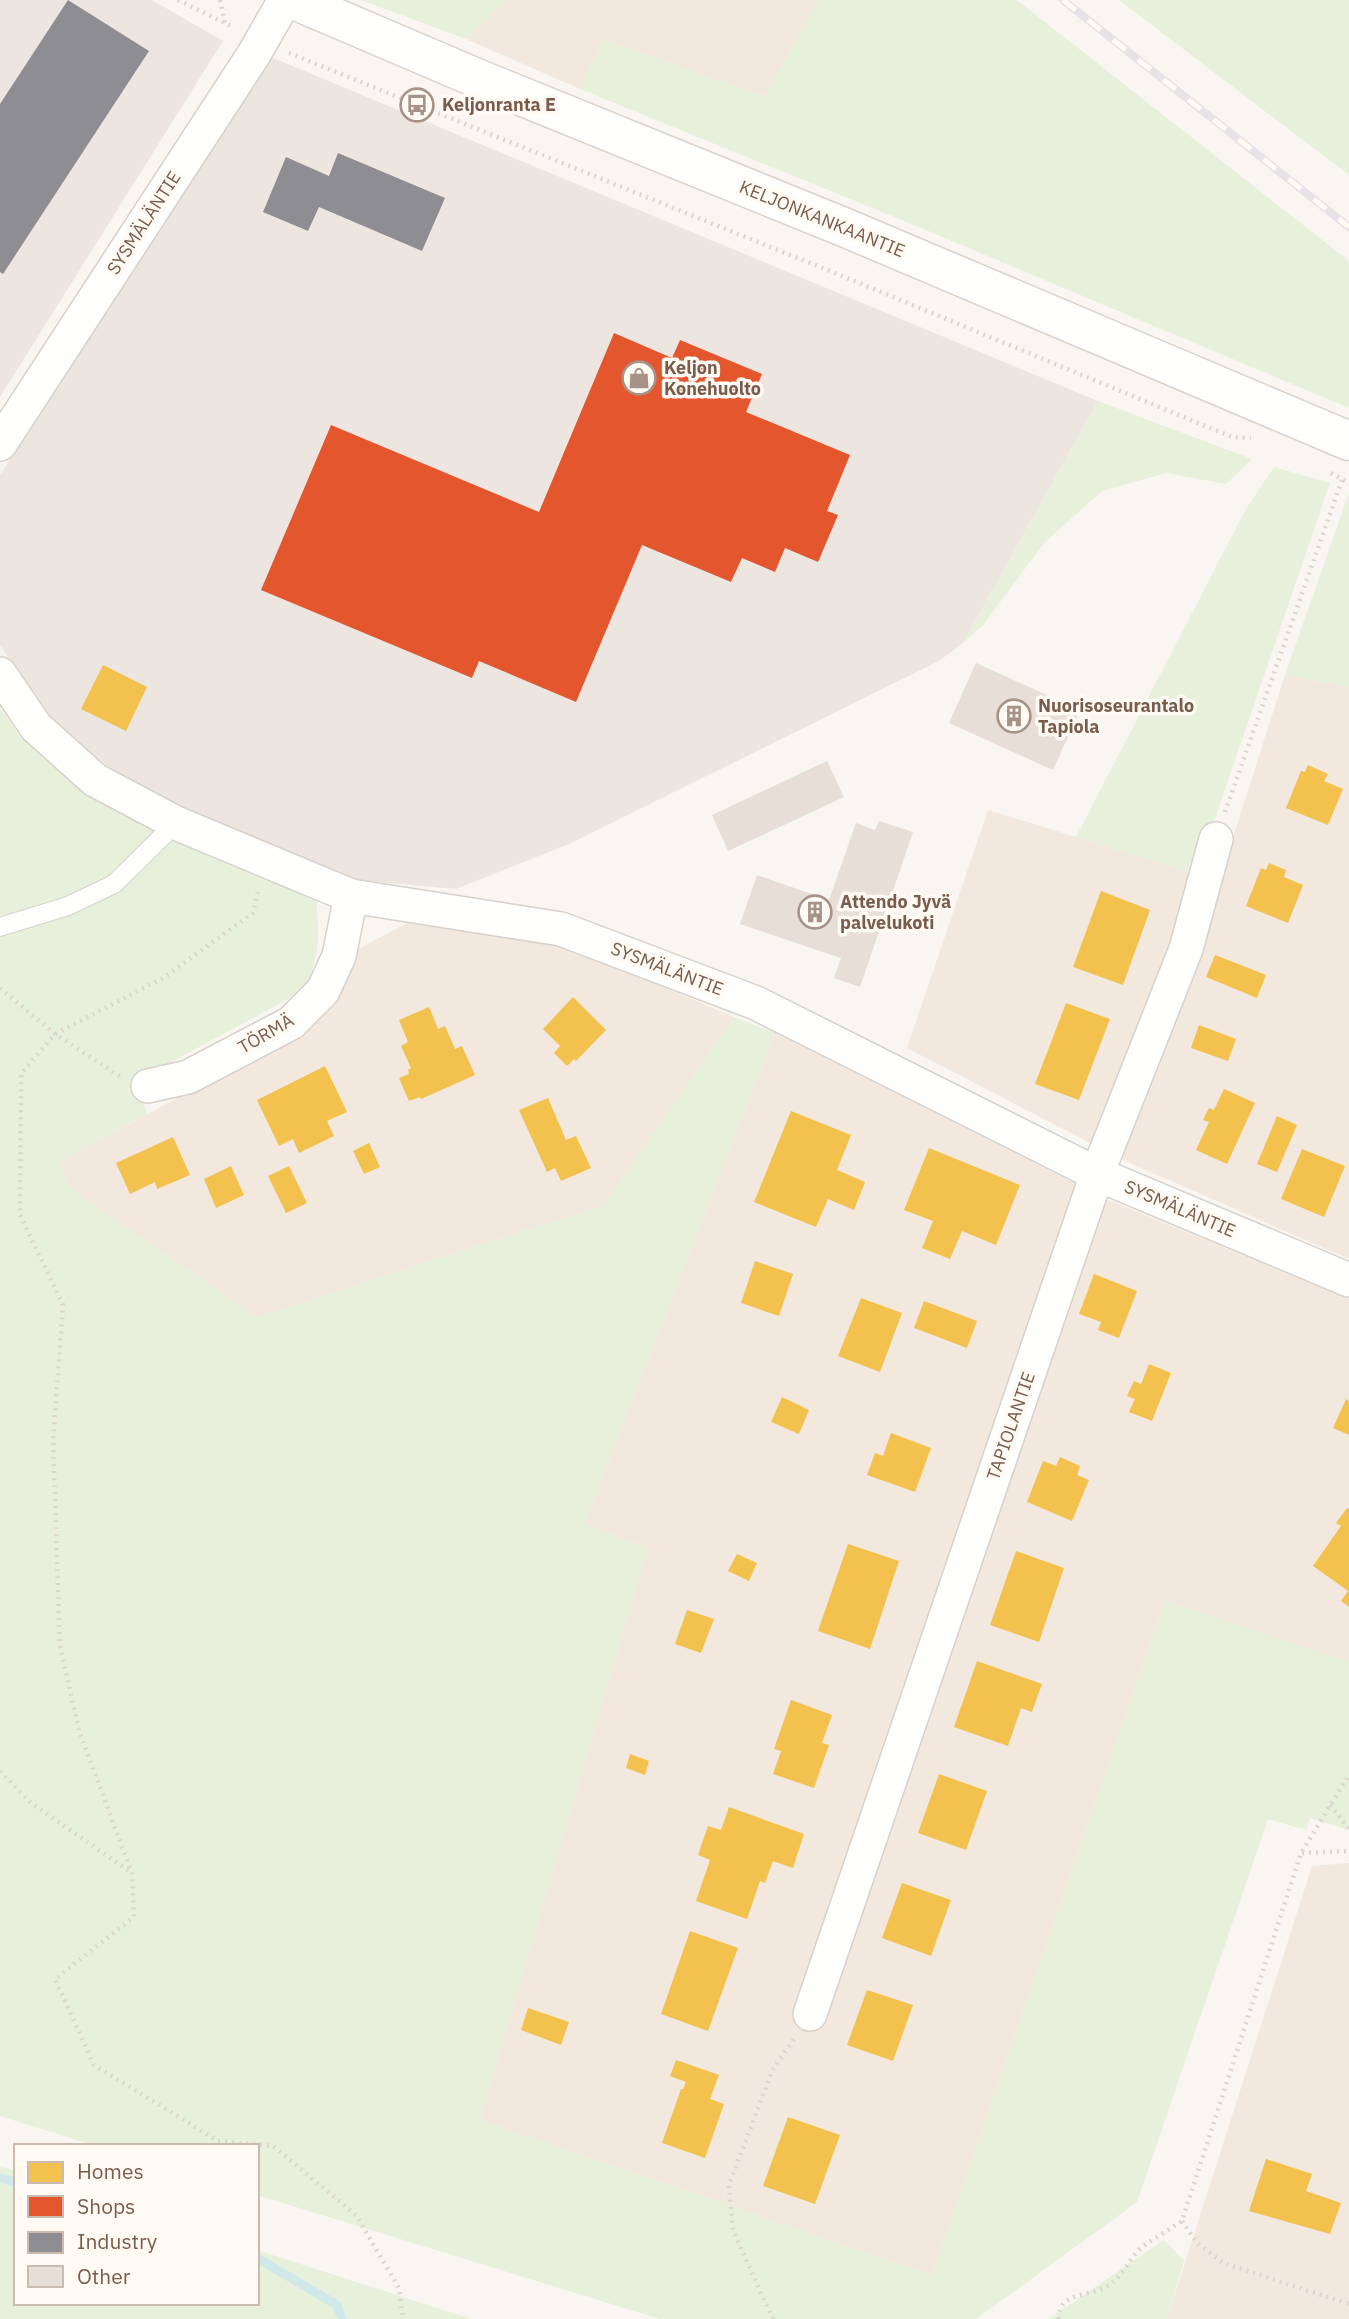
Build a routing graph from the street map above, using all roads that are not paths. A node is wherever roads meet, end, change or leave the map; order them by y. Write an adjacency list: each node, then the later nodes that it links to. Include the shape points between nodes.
1 (285, 0): 4 (street, SYSMÄLÄNTIE)
2 (294, 0): 3 (main road, KELJONKANKAANTIE)
3 (1349, 441)
4 (0, 444)
5 (0, 674): 6 (street, SYSMÄLÄNTIE, via 36,727 95,780)
6 (176, 823): 8 (street, SYSMÄLÄNTIE); 9 (lane, via 114,884 68,906)
7 (1216, 839): 11 (street, TAPIOLANTIE, via 1185,949)
8 (351, 896): 10 (street, TÖRMÄ, via 339,956 323,992 291,1023 188,1077); 11 (street, SYSMÄLÄNTIE, via 561,929 757,1003)
9 (0, 927)
10 (148, 1086)
11 (1097, 1174): 12 (street, SYSMÄLÄNTIE); 13 (street, TAPIOLANTIE)
12 (1349, 1280)
13 (810, 2014)

